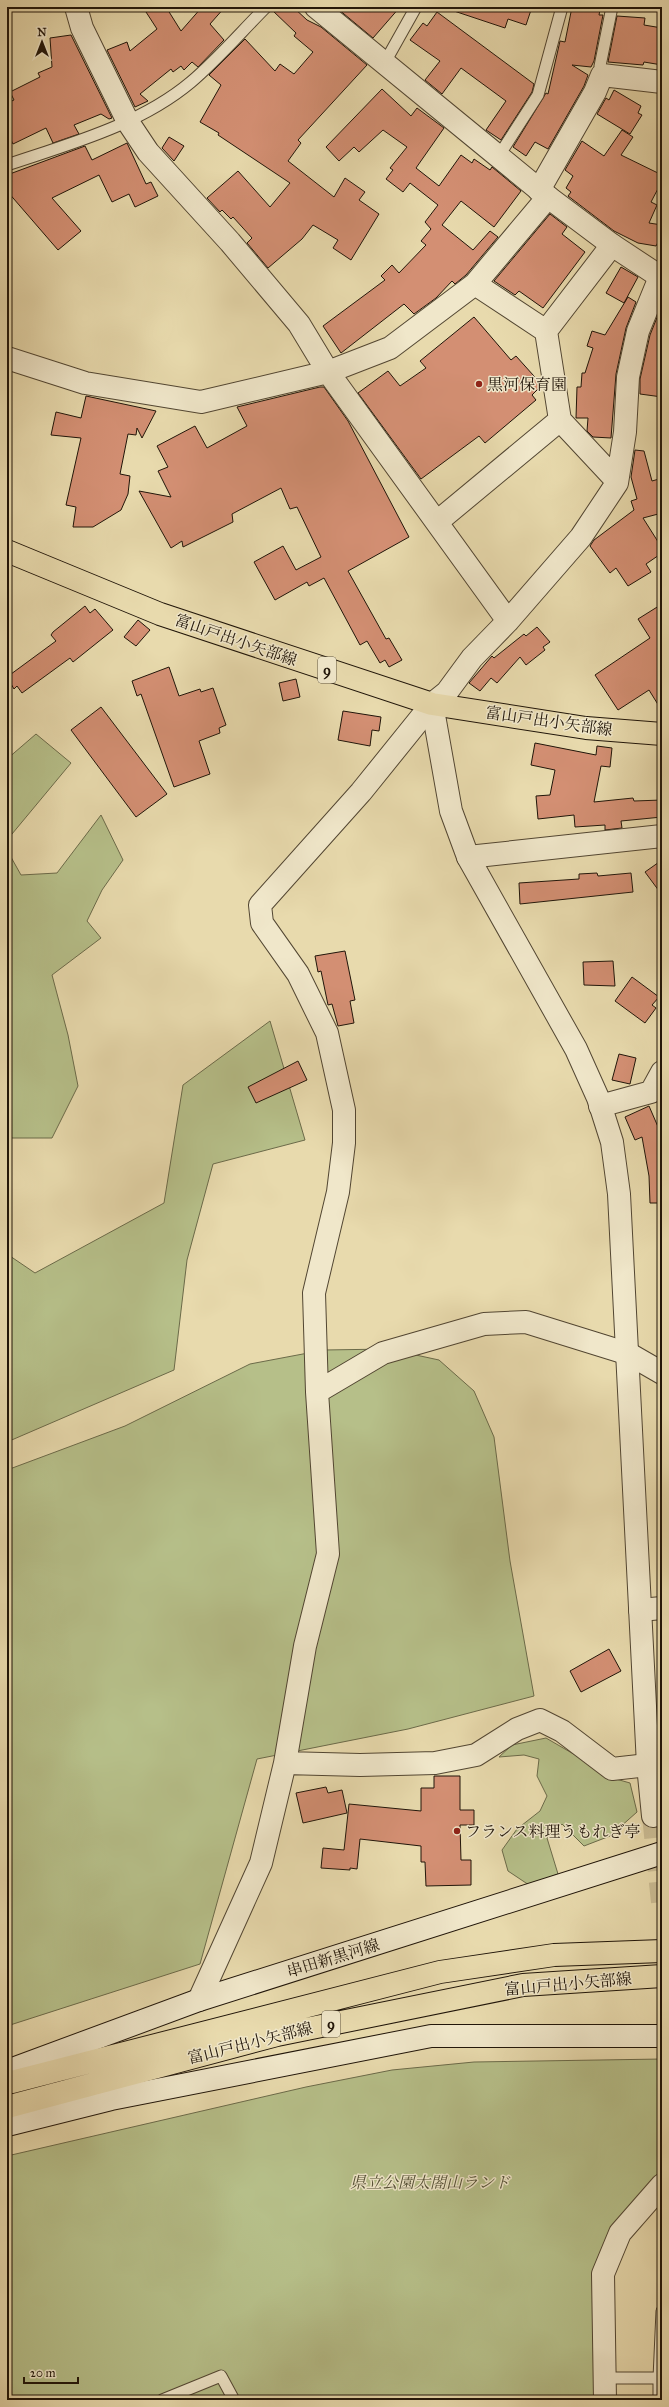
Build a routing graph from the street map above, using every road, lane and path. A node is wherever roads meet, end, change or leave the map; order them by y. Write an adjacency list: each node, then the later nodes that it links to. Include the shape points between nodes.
1 (76, 7): 10 (street, via 82,28)
2 (266, 7): 10 (lane, via 190,82)
3 (316, 7): 7 (street)
4 (416, 7): 7 (lane)
5 (562, 7): 11 (lane, via 538,95)
6 (612, 7): 8 (lane, via 600,66)
7 (384, 64): 11 (street)
8 (602, 75): 9 (street); 13 (street)
9 (662, 82)
10 (128, 122): 12 (lane); 19 (street, via 148,152 230,242 298,324)
11 (498, 157): 13 (street)
12 (7, 165)
13 (544, 194): 14 (street); 16 (street)
14 (612, 245): 15 (street); 17 (street)
15 (661, 278): 21 (street, via 638,331 628,377 626,432)
16 (475, 284): 17 (street); 19 (street, via 390,348)
17 (546, 331): 20 (street)
18 (7, 358): 19 (street, via 85,382 201,402)
19 (328, 372): 22 (street)
20 (560, 420): 21 (street); 22 (street)
21 (617, 481): 24 (street, via 581,537)
22 (437, 522): 24 (street)
23 (7, 551): 25 (main road, 富山戸出小矢部線 / 9, via 160,614)
24 (508, 620): 25 (street, via 472,658 447,692)
25 (432, 704): 26 (main road, 富山戸出小矢部線 / 9, via 586,728); 28 (street, via 451,811); 33 (street, via 361,792 260,905 262,923 298,974 327,1033 344,1110 344,1143 338,1192 314,1293)
26 (662, 734)
27 (662, 836): 28 (street)
28 (468, 857): 30 (street, via 576,1049)
29 (662, 1072): 30 (street, via 651,1092)
30 (600, 1106): 31 (street, via 612,1142 619,1194)
31 (629, 1354): 32 (street); 33 (street, via 526,1322 484,1324 382,1353); 35 (street)
32 (662, 1373)
33 (317, 1392): 37 (street, via 328,1554 305,1646)
34 (662, 1608): 35 (street)
35 (640, 1610): 36 (street)
36 (653, 1752): 37 (street, via 612,1769 562,1731 540,1720 517,1729 476,1755 435,1763); 38 (street)
37 (285, 1763): 42 (street, via 261,1863)
38 (653, 1816)
39 (662, 1853): 42 (street, 串田新黒河線)
40 (662, 1951): 44 (main road, 富山戸出小矢部線 / 9, via 554,1955 440,1972)
41 (662, 1976): 45 (main road, 富山戸出小矢部線 / 9, via 523,1985 277,2035)
42 (199, 2000): 44 (street, 串田新黒河線)
43 (662, 2036): 46 (street, via 431,2036 111,2099)
44 (9, 2079)
45 (7, 2107)
46 (7, 2125)
47 (662, 2185): 49 (street, via 620,2233 603,2274)
48 (662, 2311): 50 (lane)
49 (605, 2378): 50 (lane); 53 (street)
50 (659, 2378): 54 (lane)
51 (162, 2400): 52 (lane, via 221,2376)
52 (234, 2400)
53 (605, 2400)
54 (659, 2400)

